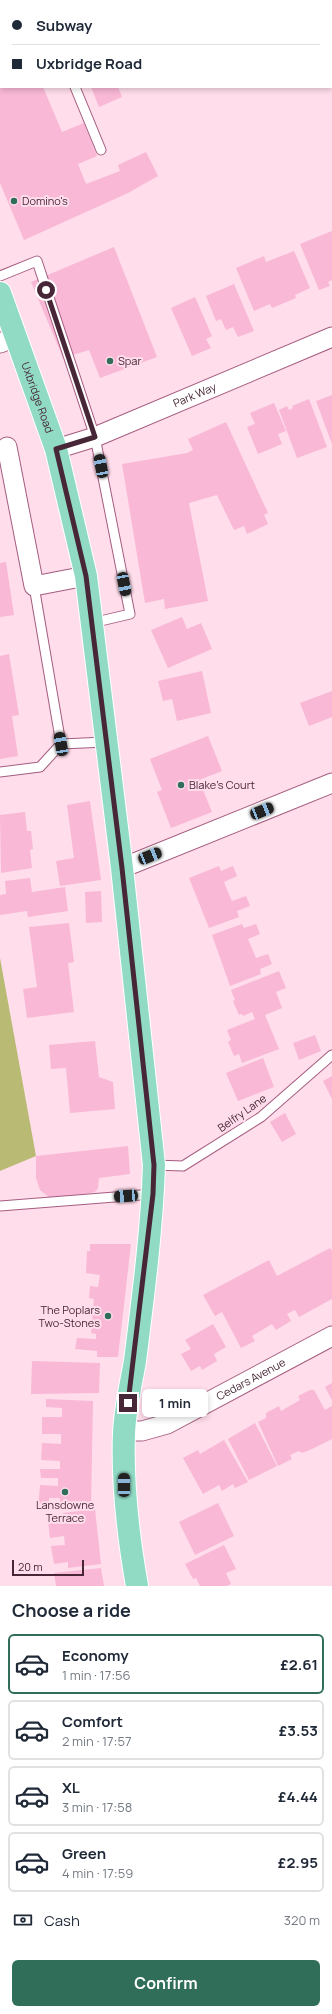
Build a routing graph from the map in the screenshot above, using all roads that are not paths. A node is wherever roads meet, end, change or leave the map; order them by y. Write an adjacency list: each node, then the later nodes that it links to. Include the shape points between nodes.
1 (75, 88): 2 (lane)
2 (101, 150)
3 (0, 276): 7 (lane, via 37,261)
4 (0, 293): 6 (main road, Uxbridge Road)
5 (332, 337): 7 (street, Park Way)
6 (8, 340): 9 (main road, Uxbridge Road)
7 (95, 437): 9 (street, Park Way); 12 (lane, via 130,614)
8 (7, 447): 11 (street)
9 (56, 449): 10 (main road, Uxbridge Road)
10 (86, 576): 11 (street); 12 (main road, Uxbridge Road)
11 (34, 586): 14 (lane)
12 (92, 623): 13 (main road, Uxbridge Road)
13 (106, 742): 14 (lane); 17 (main road, Uxbridge Road)
14 (61, 744): 15 (lane, via 40,767)
15 (0, 772)
16 (332, 783): 17 (street)
17 (122, 868): 19 (main road, Uxbridge Road)
18 (332, 1055): 19 (lane, Belfry Lane, via 261,1116 183,1166)
19 (154, 1165): 20 (main road, Uxbridge Road)
20 (153, 1194): 21 (lane); 23 (main road, Uxbridge Road, via 135,1360)
21 (0, 1206)
22 (332, 1336): 23 (street, Cedars Avenue, via 167,1424 142,1431)
23 (124, 1431): 24 (main road, Uxbridge Road, via 124,1485)
24 (137, 1586)

